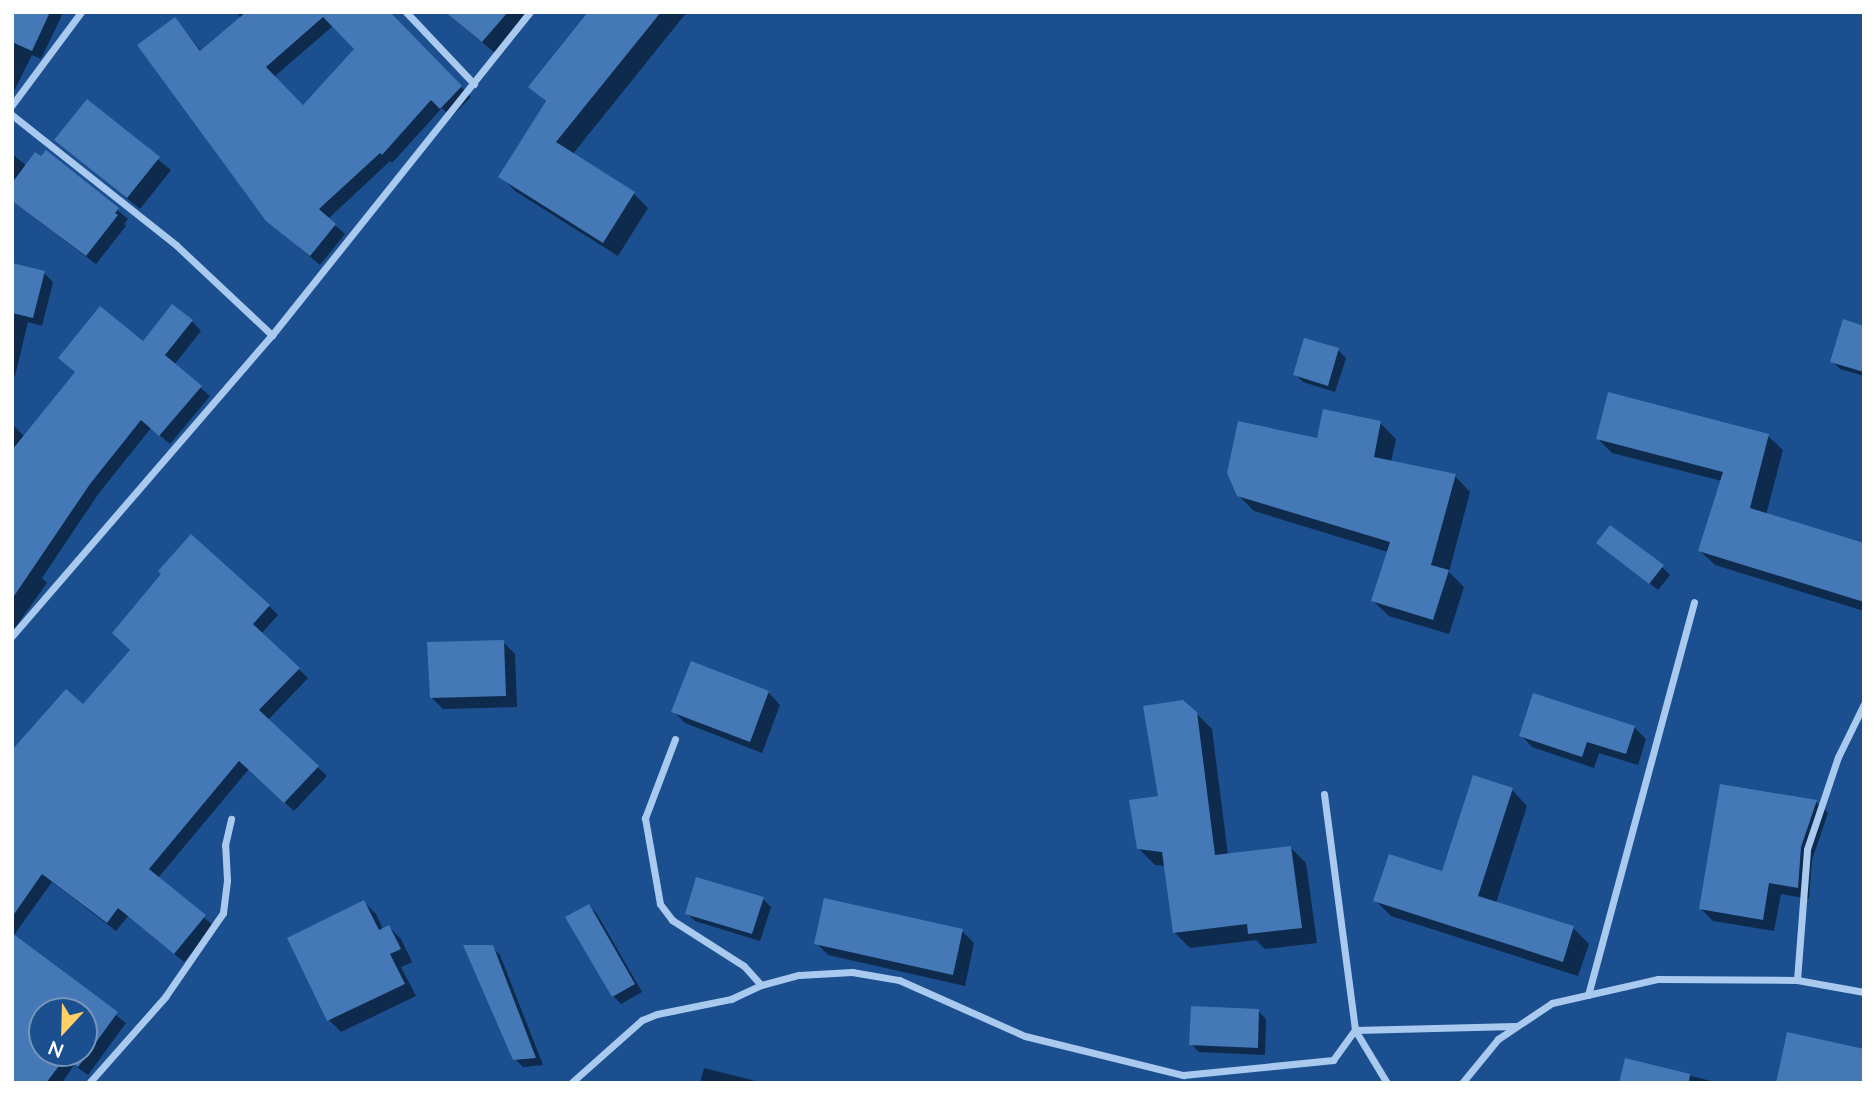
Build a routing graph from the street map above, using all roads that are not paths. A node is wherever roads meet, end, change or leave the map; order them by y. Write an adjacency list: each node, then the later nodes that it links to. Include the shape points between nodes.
1 (81, 12): 5 (street)
2 (406, 12): 4 (street)
3 (530, 12): 4 (street)
4 (474, 84): 7 (street)
5 (12, 105)
6 (12, 115): 7 (street, via 176,246)
7 (272, 335): 9 (street)
8 (1695, 602): 17 (street)
9 (12, 636)
10 (1864, 704): 14 (street, via 1838,757 1807,849)
11 (676, 739): 15 (street, via 645,818 660,904 672,920 744,966)
12 (1324, 794): 19 (street)
13 (231, 819): 20 (street, via 223,913 165,997)
14 (1797, 980): 16 (street); 17 (street, via 1658,979)
15 (761, 985): 19 (street, via 799,975 852,972 899,981 1026,1037 1183,1074 1333,1060); 21 (street, via 731,999 642,1020)
16 (1864, 992)
17 (1588, 995): 18 (street, via 1552,1003)
18 (1517, 1026): 19 (street); 23 (street, via 1498,1039)
19 (1355, 1030): 22 (street)
20 (89, 1083)
21 (571, 1083)
22 (1387, 1083)
23 (1462, 1083)

